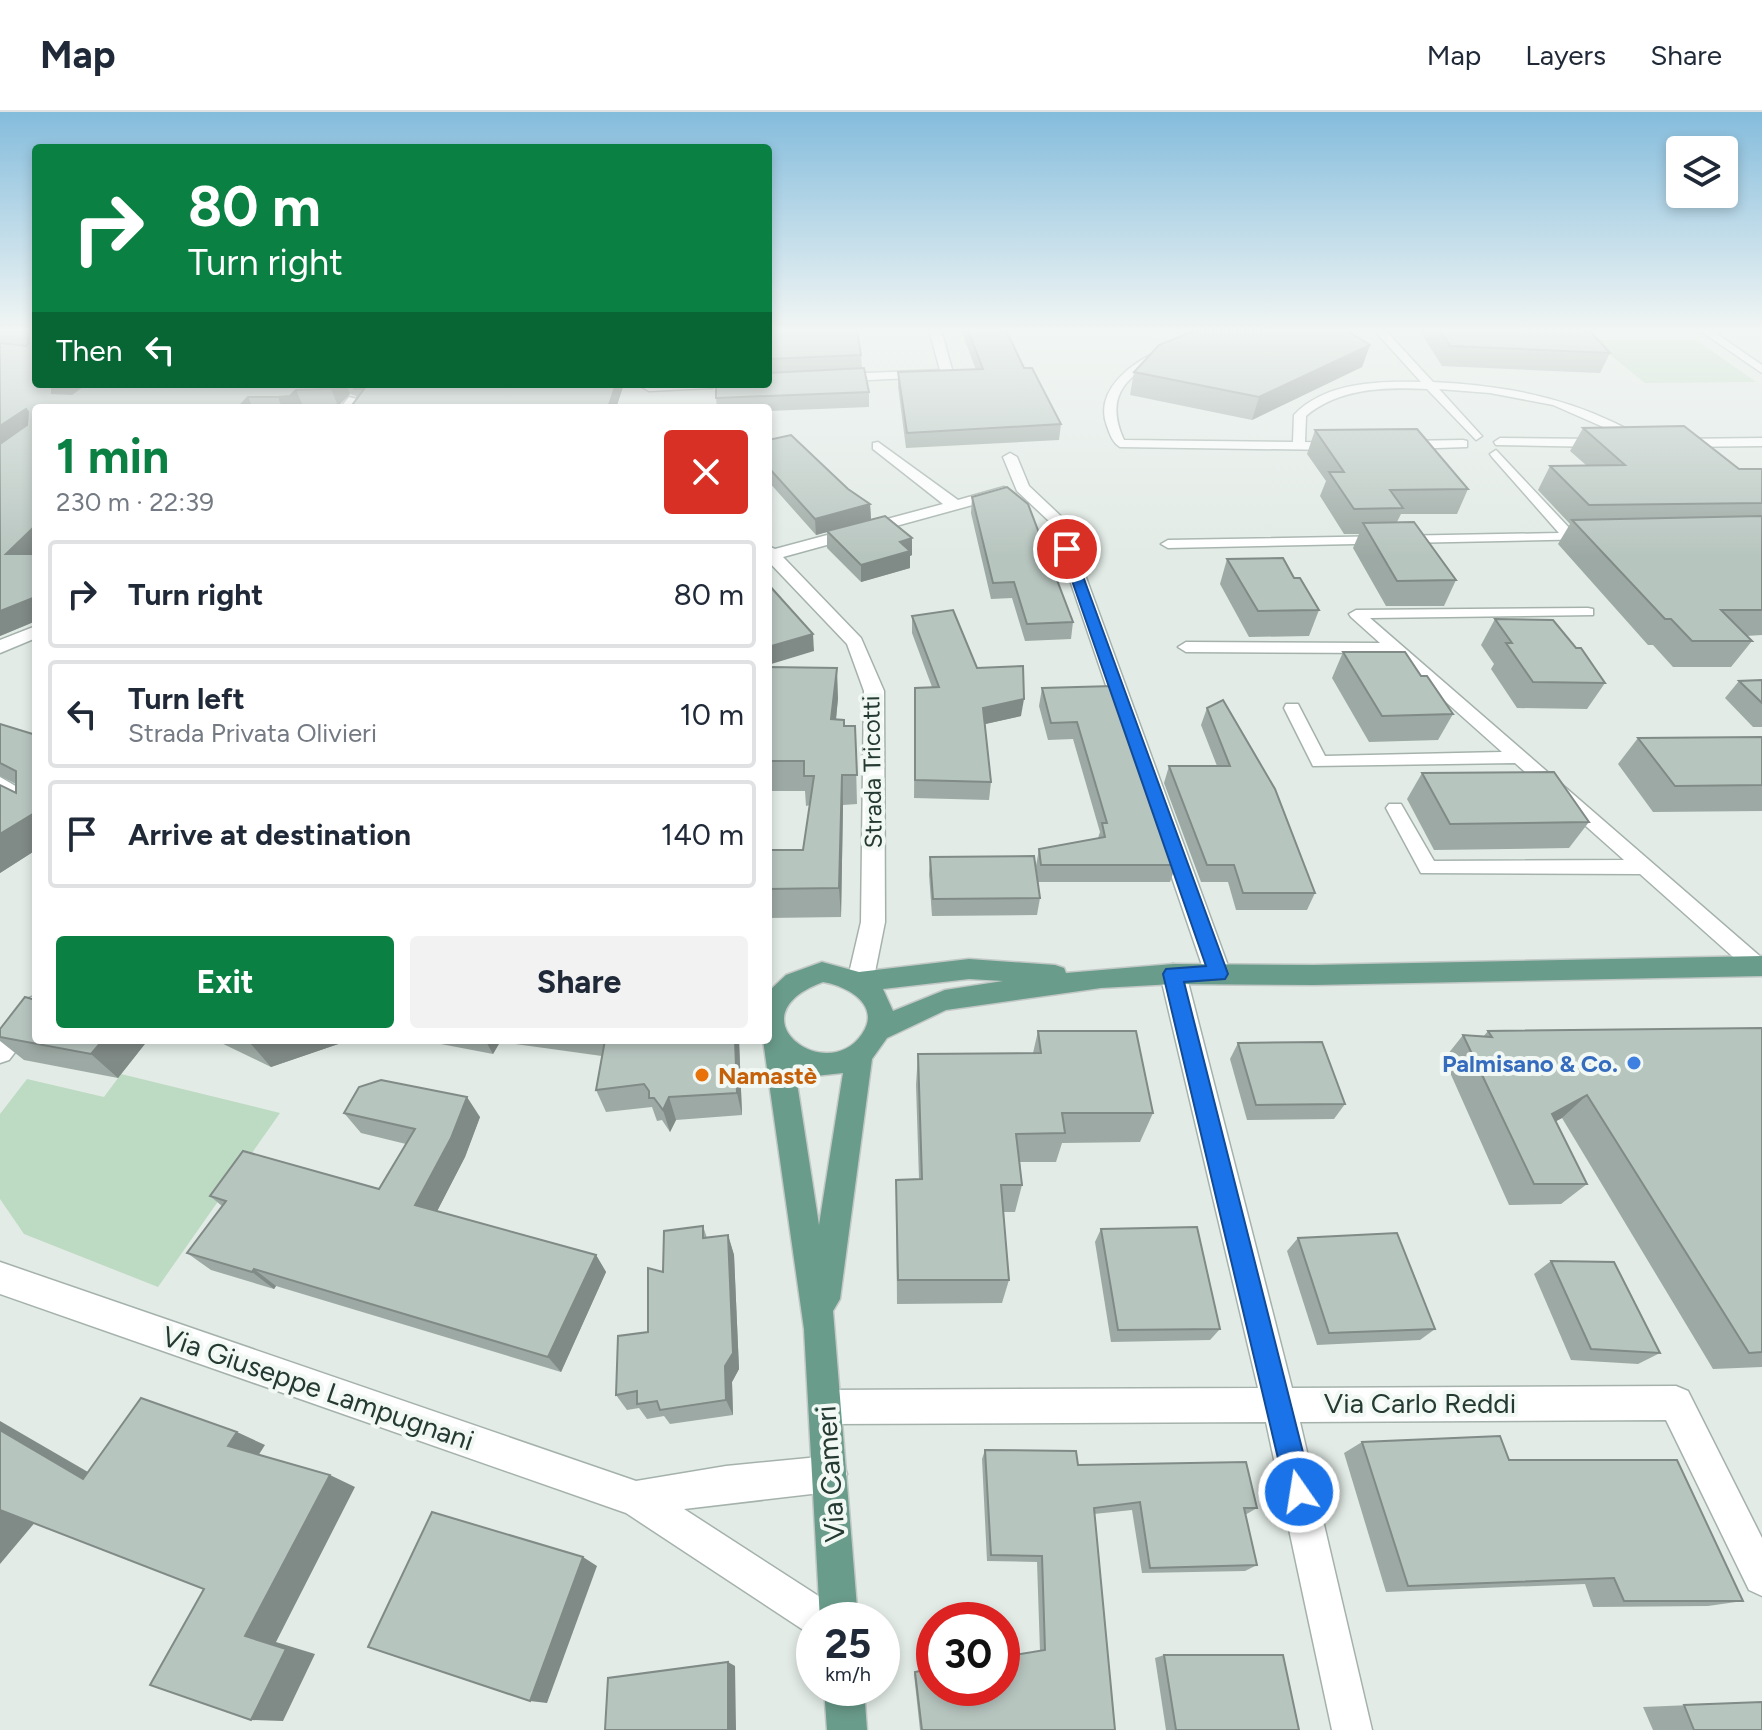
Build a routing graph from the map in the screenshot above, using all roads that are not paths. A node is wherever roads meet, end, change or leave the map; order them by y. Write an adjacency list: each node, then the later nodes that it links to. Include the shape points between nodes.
1 (1111, 406): 12 (lane, via 1109,413 1120,443)
2 (1312, 406): 12 (lane, via 1300,415)
3 (1448, 406): 5 (lane)
4 (1559, 406): 13 (lane, via 1646,442)
5 (1476, 436): 7 (lane, via 1463,438); 13 (lane)
6 (1762, 442): 8 (lane)
7 (1463, 444): 11 (lane); 13 (lane)
8 (1660, 444)
9 (878, 446): 16 (street)
10 (1344, 446): 12 (lane)
11 (1389, 446)
12 (1299, 447)
13 (1488, 450): 17 (lane)
14 (1010, 457): 15 (street)
15 (1022, 488): 16 (street); 35 (street, via 1057,520)
16 (955, 505): 20 (street)
17 (1569, 536): 18 (lane); 19 (lane)
18 (1599, 536)
19 (1168, 544)
20 (772, 552)
21 (772, 555): 37 (street, Strada Tricotti, via 855,642 874,691 873,922)
22 (1588, 612): 26 (lane, via 1356,614)
23 (32, 633): 24 (street)
24 (0, 647)
25 (1186, 647): 26 (lane)
26 (1395, 648): 28 (lane)
27 (1292, 708): 28 (lane, via 1319,762)
28 (1520, 757): 32 (lane)
29 (0, 784): 30 (street)
30 (32, 805)
31 (1395, 808): 32 (lane, via 1428,868)
32 (1645, 867): 33 (lane)
33 (1760, 966): 35 (main road)
34 (1173, 974): 35 (main road); 36 (main road); 47 (street)
35 (1218, 974)
36 (1101, 978): 37 (main road, Via Cameri, via 969,969); 41 (main road, via 945,1000)
37 (860, 982): 38 (main road, Via Cameri, via 840,974 806,976); 41 (main road, via 877,1001)
38 (772, 1003)
39 (32, 1011): 43 (street)
40 (772, 1028): 42 (main road, Via Cameri)
41 (879, 1030): 44 (main road)
42 (777, 1043): 44 (main road, via 814,1064); 46 (main road, Via Cameri)
43 (0, 1052)
44 (859, 1054): 46 (main road, Via Cameri)
45 (0, 1278): 50 (street, Via Giuseppe Lampugnani)
46 (820, 1329): 48 (main road, Via Cameri)
47 (1279, 1403): 48 (street, Via Carlo Reddi); 51 (street, Via Carlo Reddi, via 1676,1403); 56 (street)
48 (826, 1407): 49 (main road, Via Cameri)
49 (829, 1474): 50 (street, Via Giuseppe Lampugnani); 52 (main road, Via Cameri)
50 (636, 1499): 53 (street, Via Giuseppe Lampugnani)
51 (1762, 1577)
52 (838, 1602)
53 (796, 1604)
54 (845, 1706): 55 (main road)
55 (847, 1730)
56 (1352, 1730)

